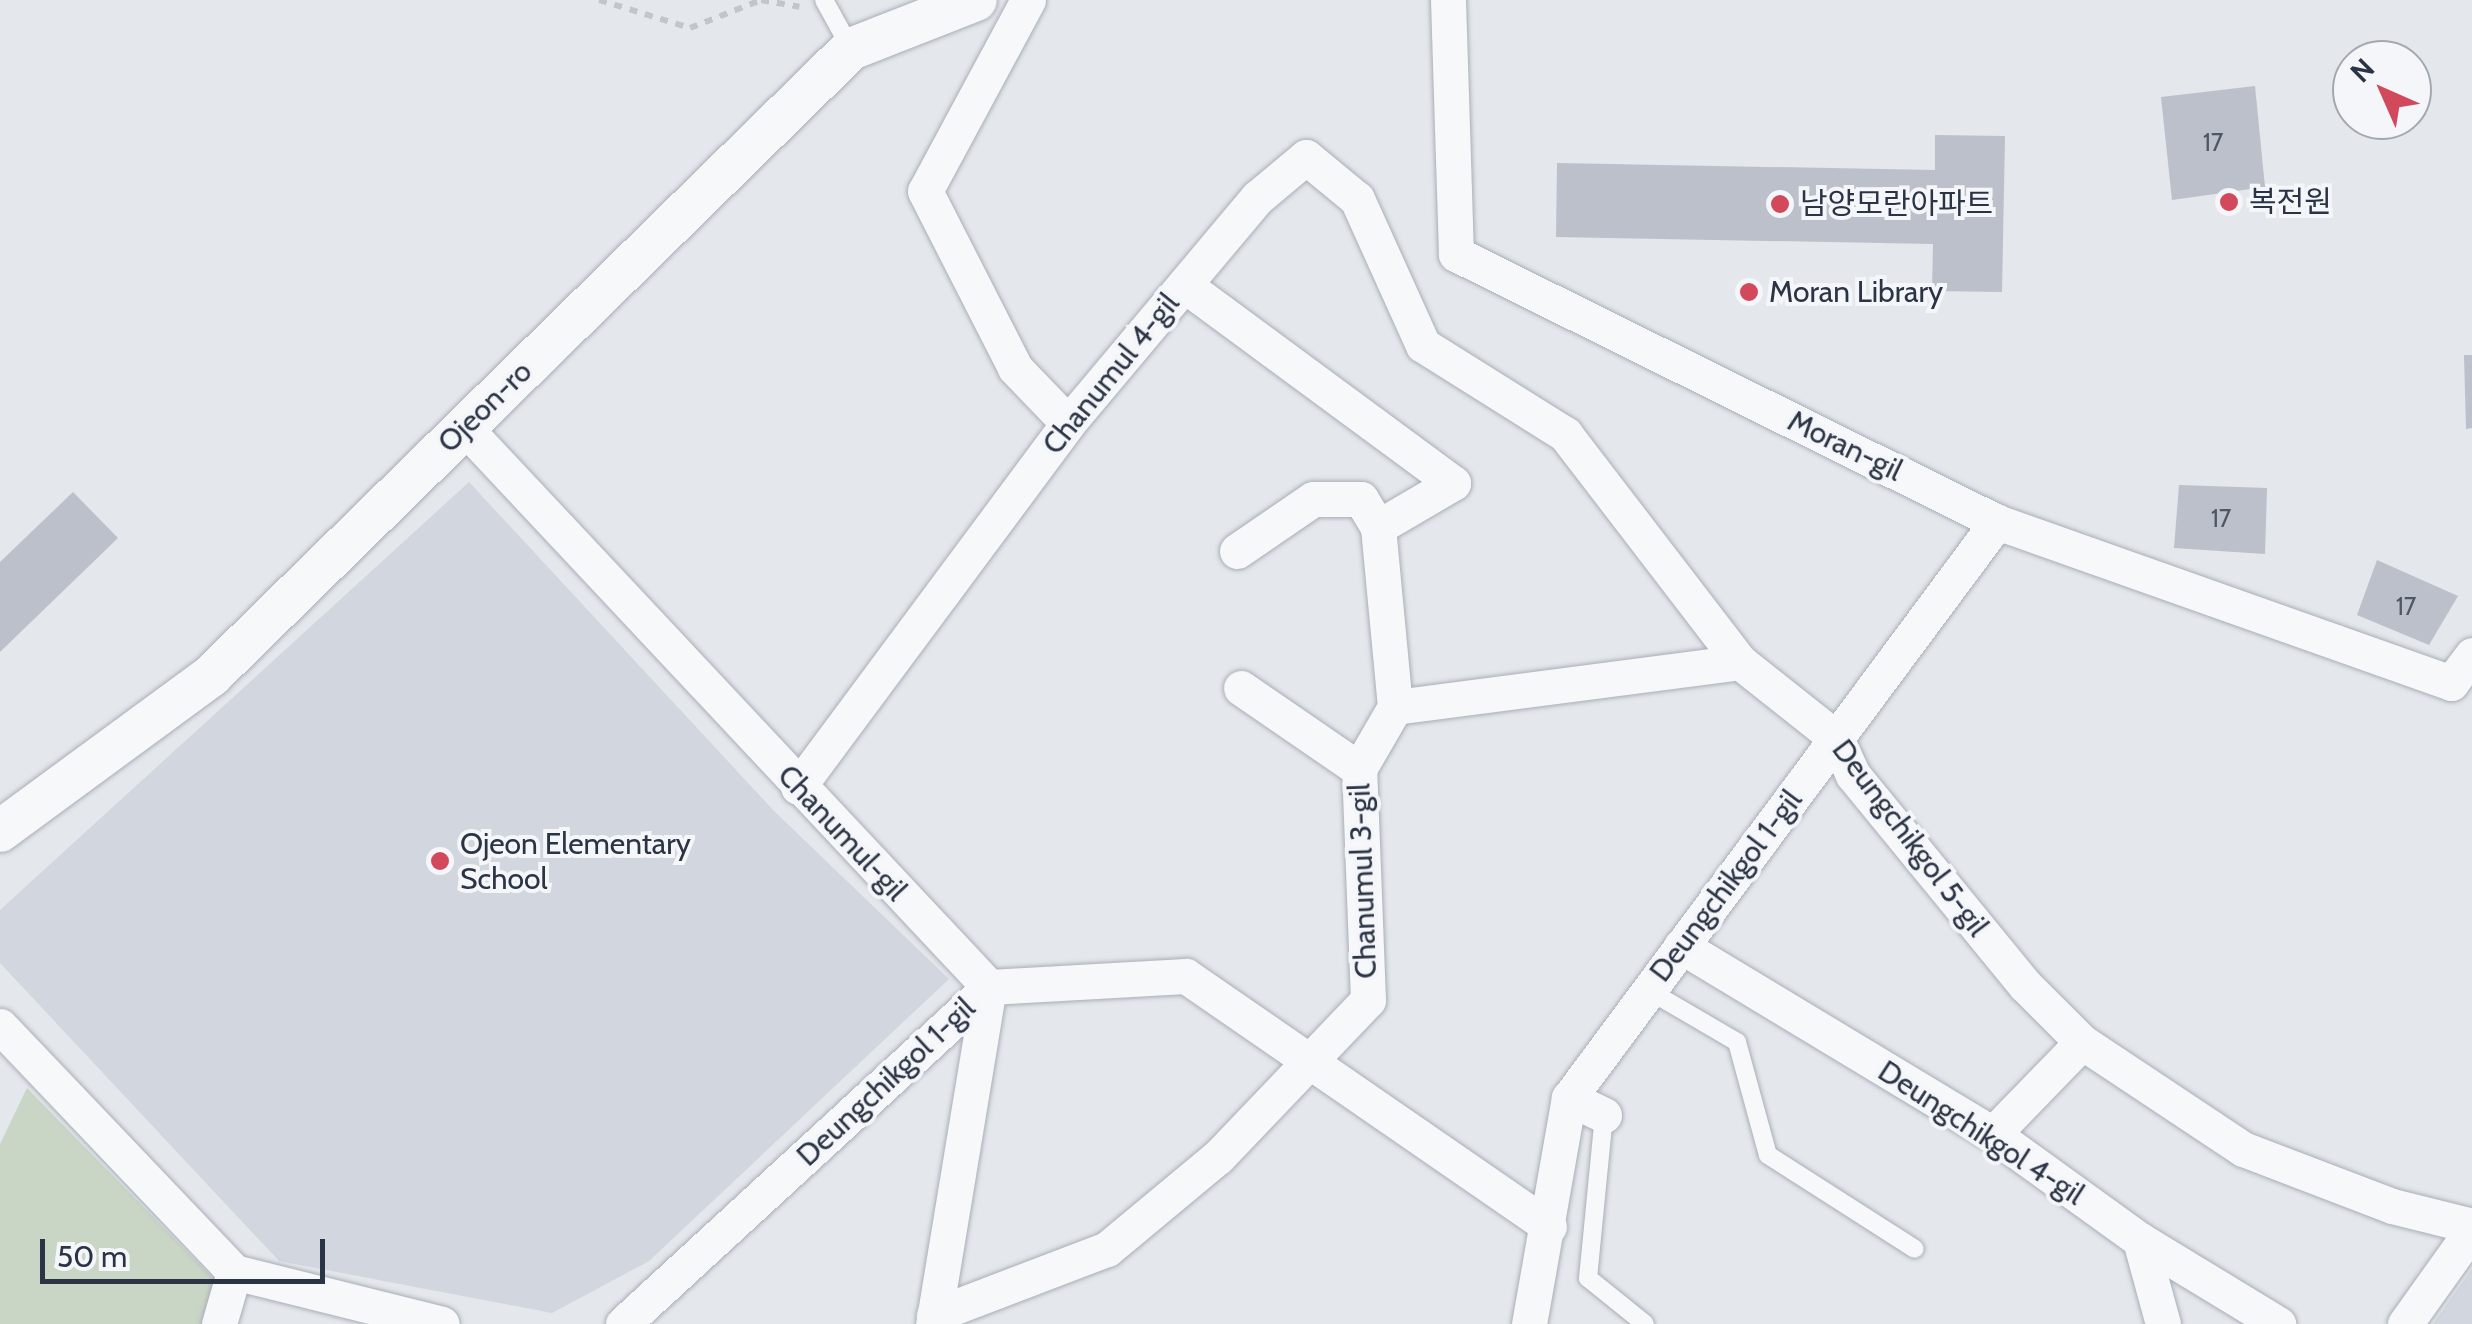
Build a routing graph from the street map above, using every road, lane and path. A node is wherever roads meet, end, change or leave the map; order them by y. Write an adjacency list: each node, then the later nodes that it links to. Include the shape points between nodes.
1 (599, 0): 5 (path, via 690,28 761,0)
2 (976, 0): 6 (street, Ojeon-ro)
3 (1028, 0): 9 (street, via 925,191 1015,368)
4 (1448, 0): 11 (street, Moran-gil, via 1456,254)
5 (825, 6): 6 (lane)
6 (851, 49): 10 (street, Ojeon-ro)
7 (1184, 285): 8 (street, Chanumul 4-gil, via 1258,198 1306,157 1357,199); 9 (street, Chanumul 4-gil); 12 (street, via 1453,483)
8 (1422, 345): 15 (street, Deungchikgol 5-gil, via 1566,434)
9 (1068, 422): 20 (street, Chanumul 4-gil)
10 (464, 427): 20 (street, Chanumul-gil); 21 (street, Ojeon-ro, via 212,675)
11 (1997, 522): 14 (street, Moran-gil, via 2452,683); 18 (street, Deungchikgol 1-gil)
12 (1378, 527): 13 (street, via 1360,499 1313,500); 17 (street)
13 (1237, 551)
14 (2472, 655)
15 (1740, 662): 17 (street); 18 (street, Deungchikgol 5-gil)
16 (1240, 688): 19 (street)
17 (1394, 707): 19 (street, Chanumul 3-gil)
18 (1836, 738): 22 (street, Deungchikgol 1-gil); 26 (street, Deungchikgol 5-gil, via 1853,774 2025,985)
19 (1359, 769): 27 (street, Chanumul 3-gil, via 1368,1000)
20 (798, 787): 23 (street, Chanumul-gil)
21 (0, 832)
22 (1682, 946): 24 (street, Deungchikgol 1-gil); 30 (street, Deungchikgol 4-gil)
23 (989, 987): 27 (street, Deungchikgol 1-gil, via 1186,976); 36 (street); 39 (street, Deungchikgol 1-gil)
24 (1648, 990): 28 (street, Deungchikgol 1-gil); 34 (lane, via 1737,1042 1768,1154)
25 (1, 1032): 35 (street)
26 (2082, 1042): 30 (street); 32 (street, Deungchikgol 5-gil, via 2243,1149 2392,1206)
27 (1309, 1061): 31 (street, Deungchikgol 1-gil); 36 (street, Chanumul 3-gil, via 1218,1157 1107,1249)
28 (1569, 1098): 29 (street); 31 (street, Deungchikgol 1-gil)
29 (1604, 1115): 41 (lane, via 1584,1252 1588,1278)
30 (1993, 1134): 33 (street, Deungchikgol 4-gil)
31 (1548, 1226): 40 (street, Deungchikgol 1-gil)
32 (2472, 1228): 44 (street)
33 (2140, 1240): 42 (street); 43 (street, Deungchikgol 4-gil)
34 (1915, 1249)
35 (234, 1272): 37 (street); 38 (street)
36 (933, 1319)
37 (219, 1324)
38 (442, 1324)
39 (623, 1324)
40 (1529, 1324)
41 (1645, 1324)
42 (2163, 1324)
43 (2278, 1324)
44 (2406, 1324)

